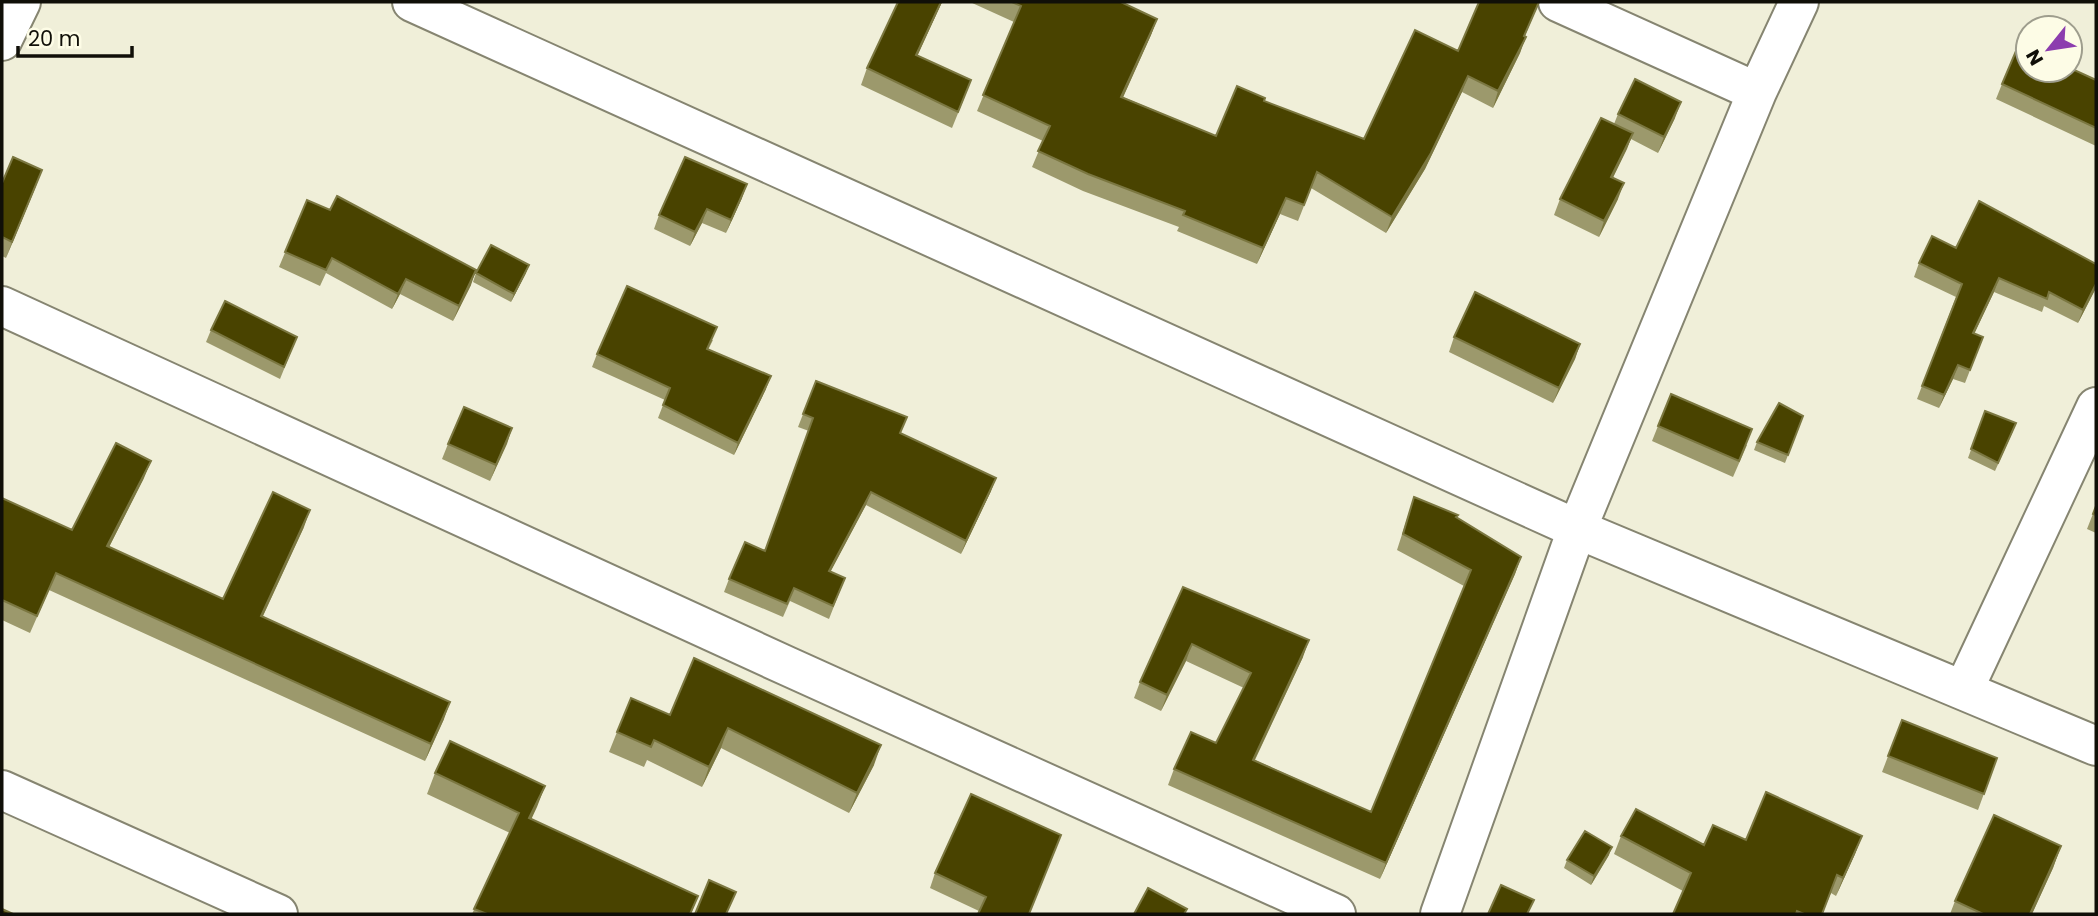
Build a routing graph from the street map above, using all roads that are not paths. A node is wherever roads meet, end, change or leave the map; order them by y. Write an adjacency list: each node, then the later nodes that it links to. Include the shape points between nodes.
1 (21, 2): 5 (street)
2 (412, 2): 9 (street)
3 (1558, 2): 6 (street)
4 (1799, 2): 6 (street)
5 (2, 41)
6 (1757, 92): 9 (street)
7 (2, 306): 14 (street)
8 (2096, 407): 10 (street)
9 (1577, 529): 10 (street); 15 (street)
10 (1964, 689): 11 (street)
11 (2096, 746)
12 (2, 790): 13 (street)
13 (278, 914)
14 (1336, 914)
15 (1440, 914)

